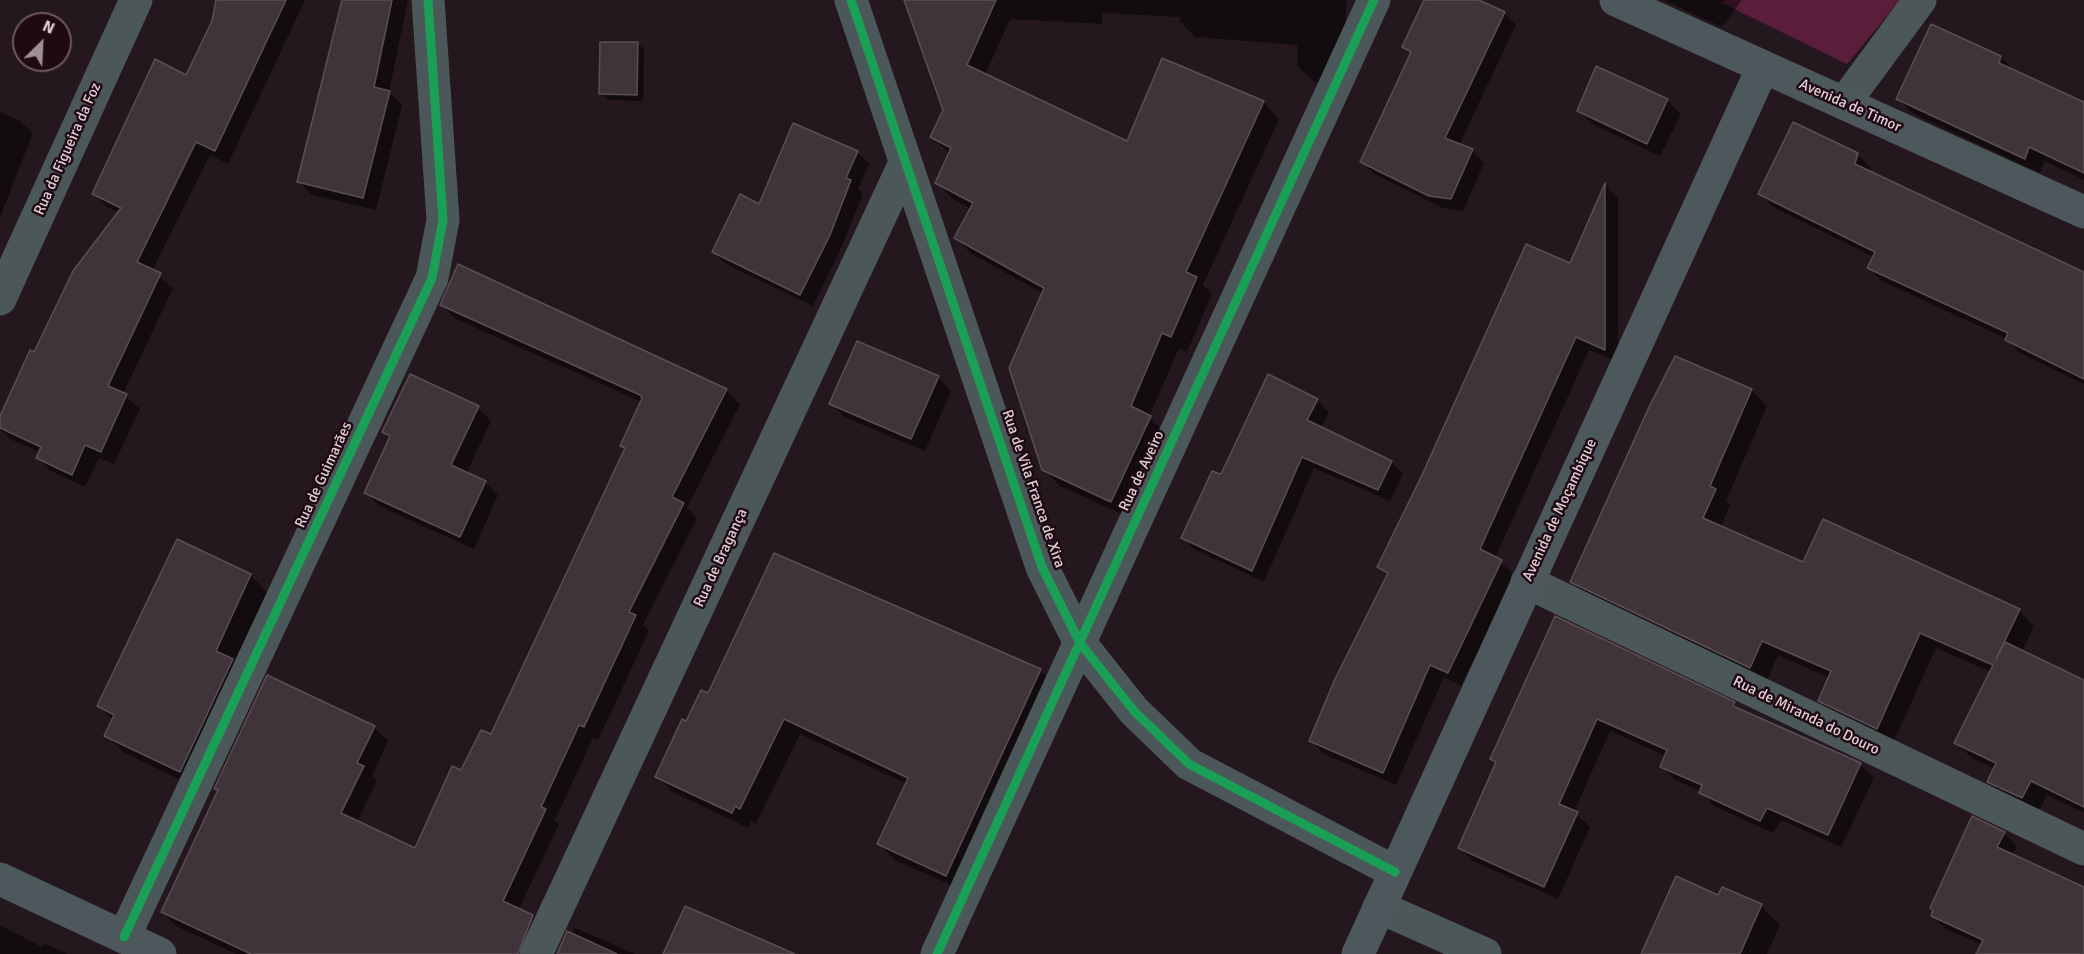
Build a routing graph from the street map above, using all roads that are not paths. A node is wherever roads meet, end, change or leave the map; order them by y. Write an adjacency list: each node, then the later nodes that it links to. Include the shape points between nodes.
1 (136, 0): 11 (street, Rua da Figueira da Foz)
2 (428, 0): 18 (street, Rua de Guimarães, via 443,220 432,278)
3 (851, 0): 9 (street, Rua de Vila Franca de Xira)
4 (1374, 0): 13 (street, Rua de Aveiro)
5 (1616, 0): 7 (street, Avenida de Timor)
6 (1920, 0): 8 (street)
7 (1763, 67): 8 (street, Avenida de Timor); 12 (street, Avenida de Moçambique)
8 (1844, 103): 10 (street, Avenida de Timor)
9 (905, 163): 13 (street, Rua de Vila Franca de Xira, via 1042,567); 20 (street, Rua de Bragança)
10 (2084, 212)
11 (0, 299)
12 (1527, 582): 14 (street, Rua de Miranda do Douro); 15 (street, Avenida de Moçambique)
13 (1080, 643): 15 (street, Rua de Vila Franca de Xira, via 1134,711 1189,764); 21 (street, Rua de Aveiro)
14 (2084, 849)
15 (1395, 872): 17 (street, Avenida de Moçambique)
16 (0, 879): 18 (street)
17 (1380, 907): 22 (street, Avenida de Moçambique); 23 (street)
18 (124, 937): 19 (street)
19 (160, 954)
20 (536, 954)
21 (938, 954)
22 (1358, 954)
23 (1485, 954)

